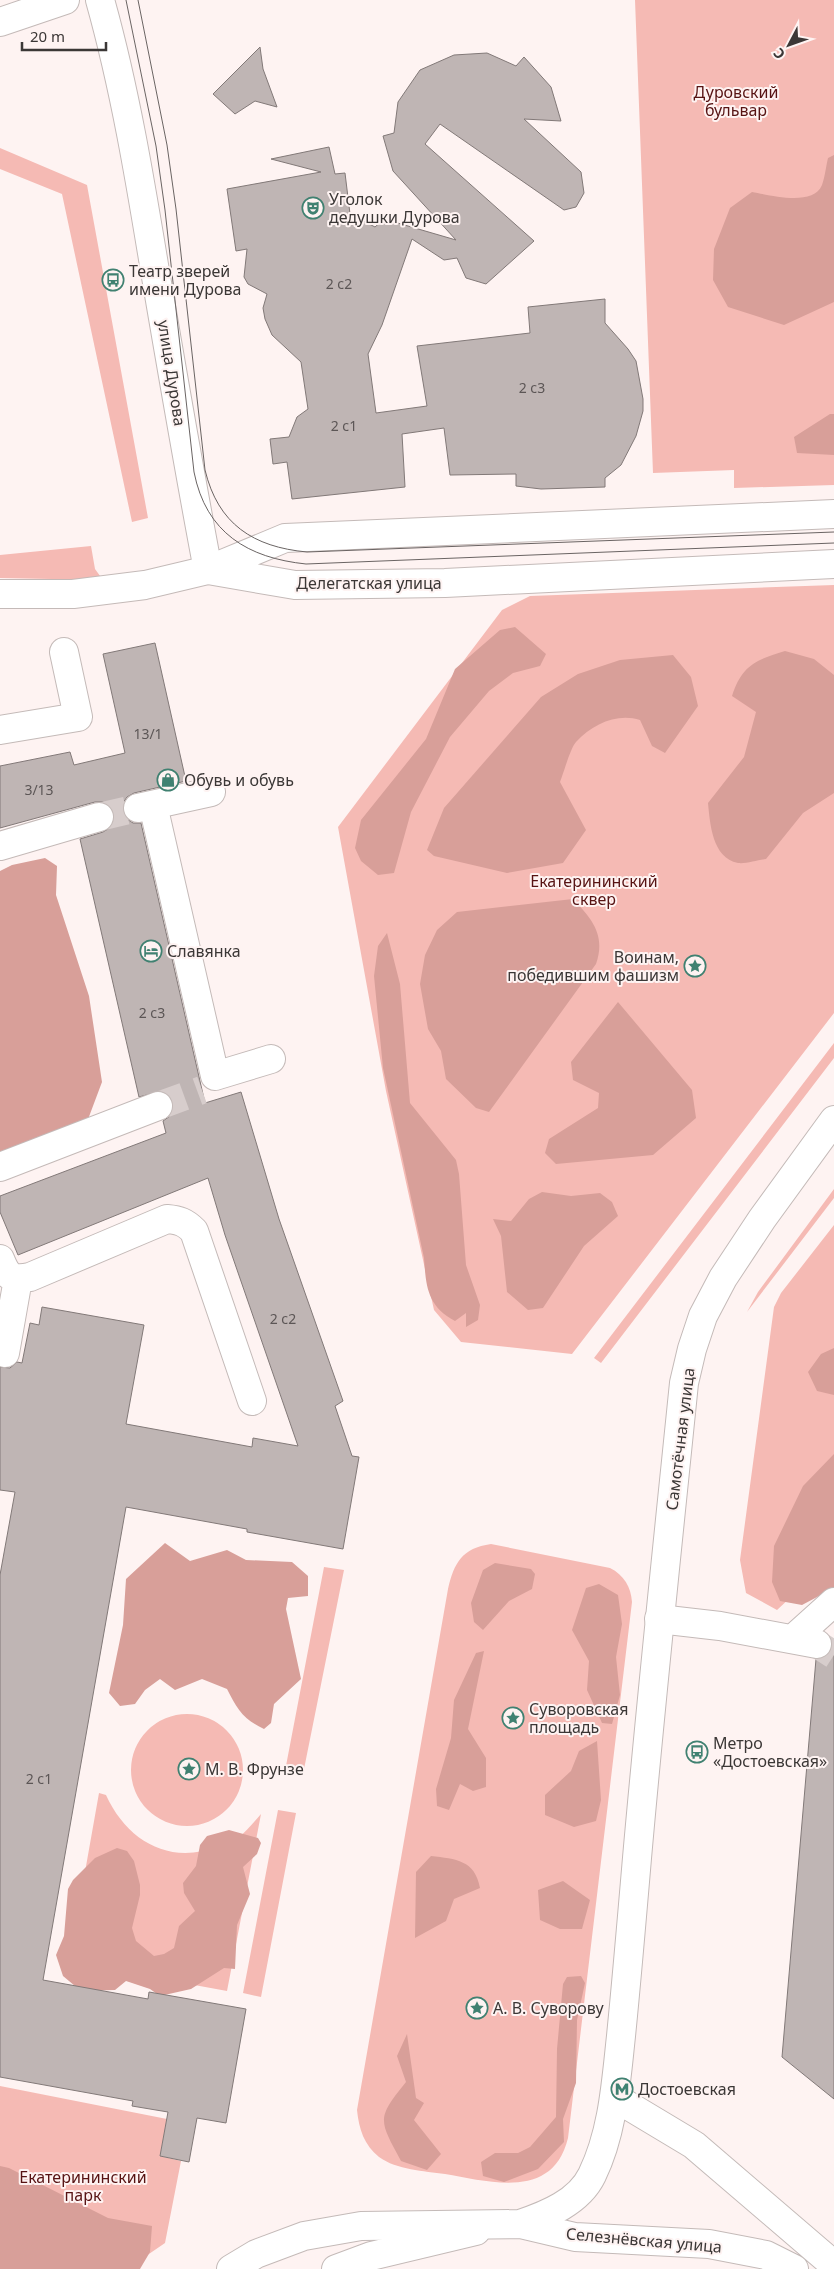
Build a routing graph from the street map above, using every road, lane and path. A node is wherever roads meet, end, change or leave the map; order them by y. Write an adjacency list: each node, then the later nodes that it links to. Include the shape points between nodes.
1 (65, 0): 3 (main road)
2 (100, 0): 6 (main road, улица Дурова, via 112,40 143,197)
3 (0, 22)
4 (834, 514): 6 (main road, via 285,538)
5 (834, 564): 6 (main road, Делегатская улица, via 445,583 296,585)
6 (208, 570): 7 (main road, via 145,585 73,594)
7 (0, 594)
8 (64, 652): 9 (main road, via 78,717)
9 (0, 730)
10 (211, 792): 13 (main road, via 145,806 215,1076 263,1066)
11 (100, 817): 12 (main road)
12 (0, 846)
13 (202, 1090)
14 (158, 1106): 16 (main road)
15 (834, 1120): 22 (main road, Самотёчная улица, via 746,1242 703,1316 684,1383)
16 (0, 1167)
17 (0, 1259): 18 (main road, via 10,1276)
18 (18, 1279): 19 (main road); 20 (main road, via 30,1277 167,1219 187,1224 194,1231)
19 (6, 1353)
20 (252, 1401)
21 (834, 1602): 22 (main road, via 806,1641)
22 (659, 1619): 23 (main road, via 633,1922)
23 (614, 2097): 24 (main road, via 600,2157 590,2178 558,2209); 25 (main road, via 694,2145)
24 (520, 2224): 26 (main road, via 352,2228 304,2236 256,2254); 27 (main road, via 460,2233 371,2256); 28 (main road, Селезнёвская улица, via 575,2237 709,2244 766,2255)
25 (834, 2265)
26 (231, 2269)
27 (336, 2269)
28 (794, 2269)

